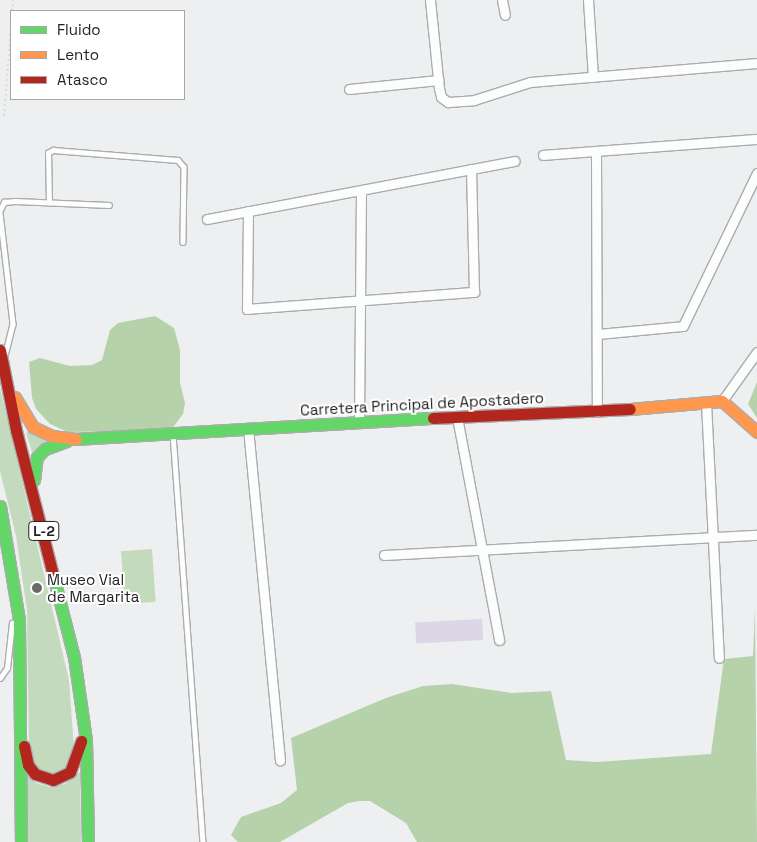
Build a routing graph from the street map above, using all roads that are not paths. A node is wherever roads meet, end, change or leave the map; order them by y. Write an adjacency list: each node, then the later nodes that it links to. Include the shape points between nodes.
1 (430, 0): 7 (street)
2 (502, 0): 4 (street)
3 (588, 0): 6 (street)
4 (505, 15)
5 (757, 63): 6 (street)
6 (593, 77): 7 (street, via 530,82 458,103 441,97)
7 (439, 80): 8 (street)
8 (350, 89)
9 (757, 139): 10 (street)
10 (596, 151): 11 (street); 23 (street)
11 (543, 155)
12 (515, 161): 13 (street)
13 (471, 170): 15 (street); 22 (street, via 474,292)
14 (757, 173): 23 (street, via 683,326)
15 (361, 190): 18 (street); 22 (street)
16 (50, 203): 17 (lane); 19 (lane, via 4,202); 21 (lane, via 48,153 53,150 178,160 184,167)
17 (109, 205)
18 (248, 211): 20 (street); 22 (street, via 246,310)
19 (0, 212): 25 (lane, via 13,324)
20 (207, 219)
21 (183, 242)
22 (360, 301): 30 (street)
23 (596, 334): 28 (street)
24 (757, 352): 26 (street)
25 (2, 360): 34 (main road, via 18,404 33,427 52,436); 35 (main road, L-2)
26 (722, 401): 27 (main road, Carretera Principal de Apostadero); 33 (main road)
27 (706, 403): 28 (main road, Carretera Principal de Apostadero); 38 (street)
28 (597, 412): 29 (main road, Carretera Principal de Apostadero)
29 (457, 417): 30 (main road, Carretera Principal de Apostadero); 39 (street)
30 (359, 421): 31 (main road, Carretera Principal de Apostadero)
31 (248, 428): 32 (main road, Carretera Principal de Apostadero); 47 (street)
32 (173, 432): 34 (main road, Carretera Principal de Apostadero); 50 (lane)
33 (757, 432)
34 (76, 439): 35 (main road, via 56,443 37,457 33,475)
35 (34, 496): 46 (main road, L-2, via 74,657)
36 (0, 506): 41 (main road, L-2)
37 (757, 535): 38 (street)
38 (713, 537): 39 (street); 43 (street)
39 (482, 550): 40 (street); 42 (street)
40 (384, 555)
41 (16, 592): 44 (lane, via 7,668); 45 (main road, L-2, via 20,652)
42 (499, 640)
43 (719, 658)
44 (0, 678)
45 (19, 713): 46 (main road, via 28,765 35,774 54,780 70,772 76,764); 48 (main road, L-2)
46 (83, 713): 49 (main road, L-2)
47 (280, 760)
48 (21, 842)
49 (88, 842)
50 (203, 842)

